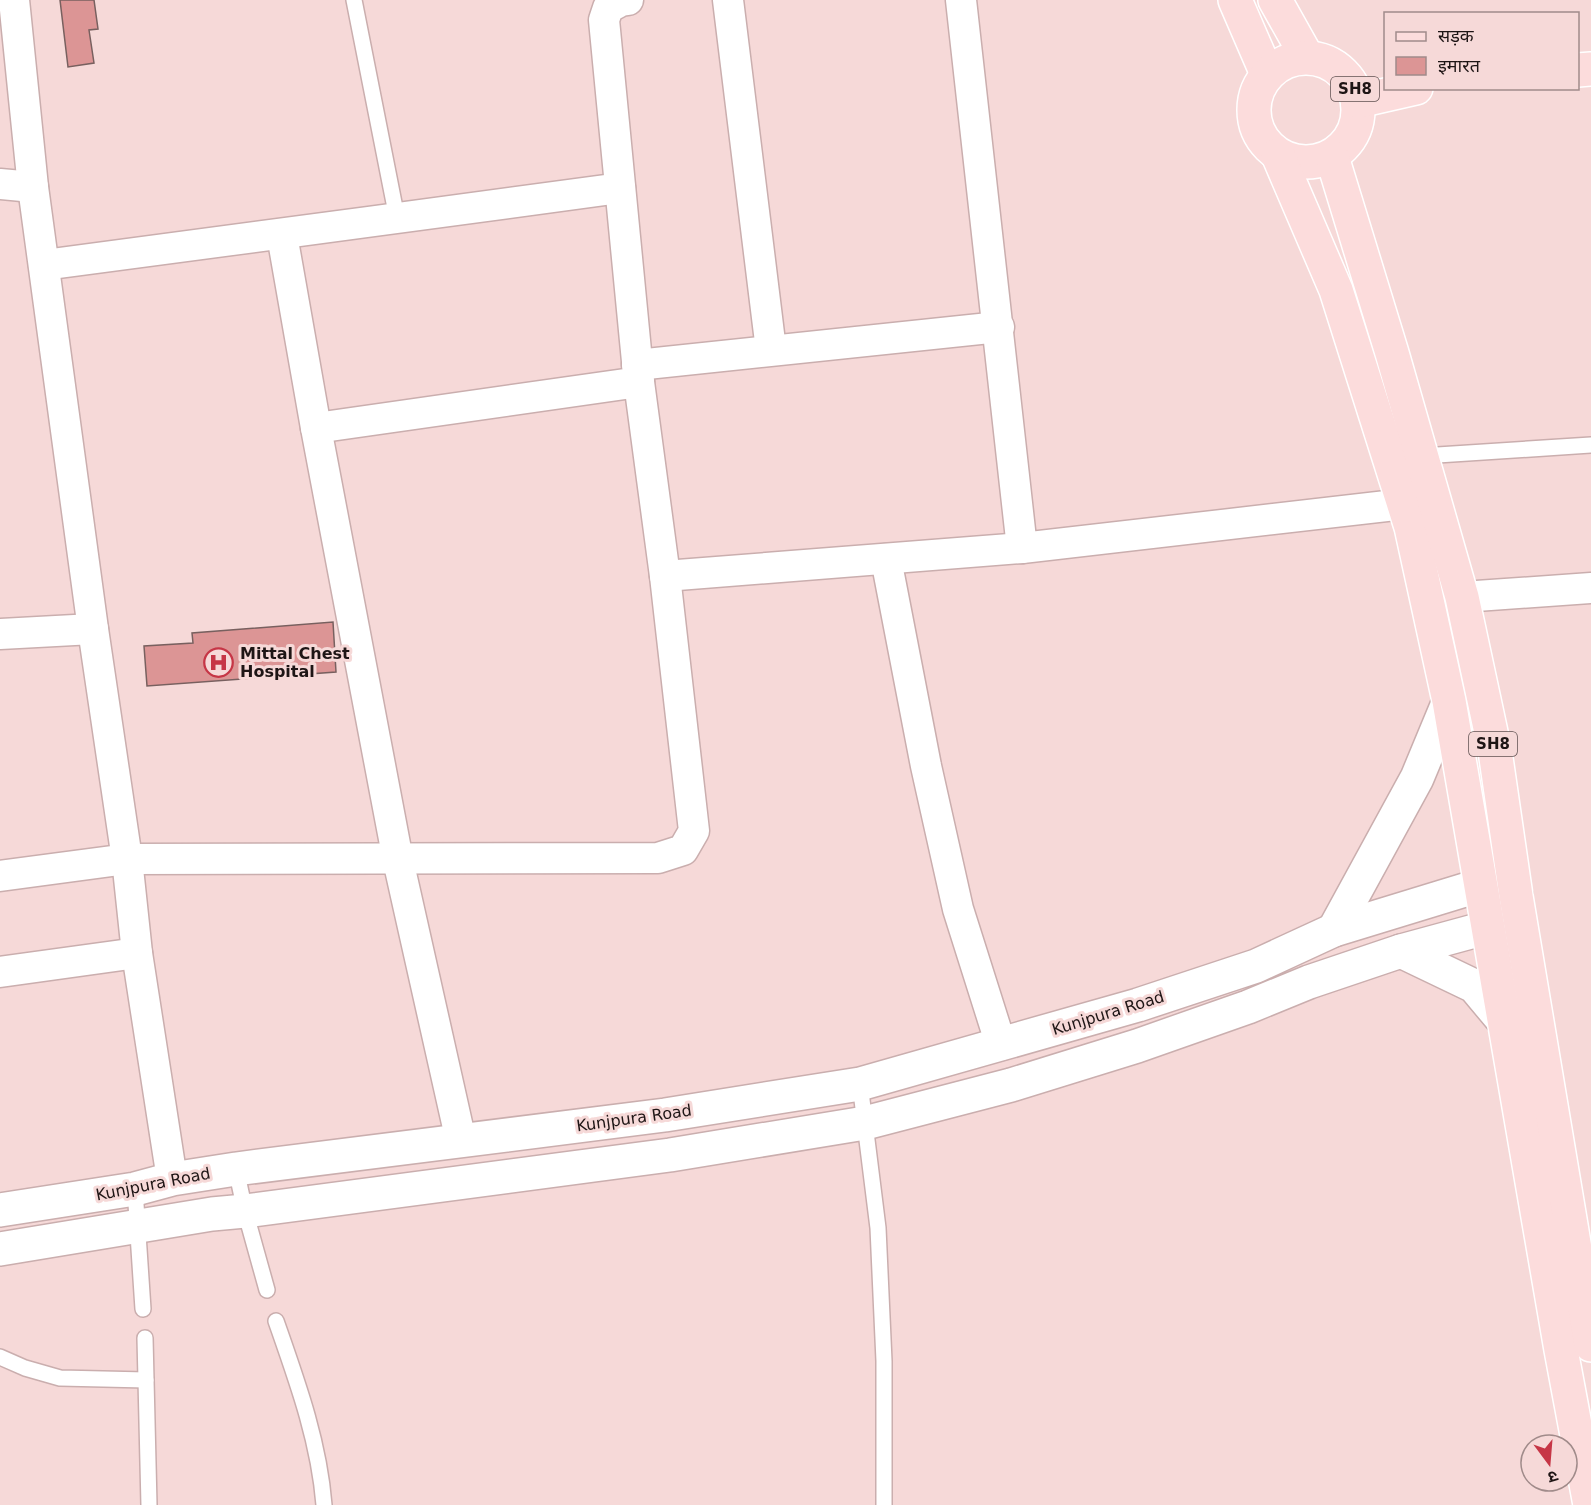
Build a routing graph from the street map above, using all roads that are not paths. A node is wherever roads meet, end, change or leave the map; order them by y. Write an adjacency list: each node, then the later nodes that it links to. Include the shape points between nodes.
1 (14, 0): 15 (street)
2 (354, 0): 17 (lane)
3 (628, 0): 16 (street, via 608,8 604,20)
4 (728, 0): 21 (street)
5 (961, 0): 20 (street)
6 (1235, 0): 9 (main road)
7 (1275, 0): 8 (main road)
8 (1307, 57): 9 (main road, via 1287,61); 11 (main road, SH8, via 1327,61 1344,73 1356,89)
9 (1268, 74): 12 (main road, SH8, via 1257,90 1253,110 1257,132)
10 (1407, 90): 11 (main road)
11 (1359, 101): 13 (main road, SH8, via 1356,130)
12 (1278, 155): 13 (main road, via 1310,163); 26 (main road, SH8, via 1336,290)
13 (1332, 157): 25 (main road, SH8)
14 (0, 184): 15 (street)
15 (33, 187): 19 (street)
16 (620, 188): 17 (street); 22 (street)
17 (397, 218): 18 (street)
18 (282, 235): 19 (street); 23 (street)
19 (44, 265): 32 (street)
20 (999, 327): 21 (street); 27 (street)
21 (771, 350): 22 (street)
22 (638, 374): 23 (street); 29 (street)
23 (316, 428): 36 (street)
24 (1591, 445): 25 (lane)
25 (1422, 456): 31 (main road, SH8)
26 (1404, 504): 27 (street); 34 (main road, SH8)
27 (1022, 548): 28 (street)
28 (886, 559): 29 (street); 46 (street, via 958,909)
29 (665, 576): 36 (street, via 694,831 683,850 658,858)
30 (1591, 588): 31 (street)
31 (1462, 597): 39 (main road, SH8, via 1494,751)
32 (93, 629): 33 (street); 35 (street)
33 (0, 634)
34 (1449, 701): 38 (main road, SH8); 41 (street, via 1417,778)
35 (127, 859): 36 (street); 37 (street); 43 (street)
36 (398, 860): 49 (street)
37 (0, 876)
38 (1481, 885): 39 (street); 40 (main road, SH8); 41 (street, Kunjpura Road)
39 (1516, 896): 40 (street); 61 (main road, SH8)
40 (1489, 927): 42 (street); 45 (main road, SH8)
41 (1334, 930): 46 (street, Kunjpura Road, via 1256,966)
42 (1401, 951): 45 (street, via 1474,986); 48 (street, via 1137,1046)
43 (137, 953): 44 (street); 51 (street)
44 (0, 972)
45 (1505, 1023): 67 (main road, SH8)
46 (1001, 1045): 47 (street, Kunjpura Road)
47 (860, 1084): 48 (lane); 49 (street, Kunjpura Road, via 665,1115)
48 (865, 1123): 54 (street, via 670,1155); 66 (lane, via 878,1228 884,1361)
49 (461, 1141): 50 (street, Kunjpura Road)
50 (236, 1169): 51 (street, Kunjpura Road); 54 (lane)
51 (172, 1179): 52 (street, Kunjpura Road)
52 (135, 1189): 53 (street, Kunjpura Road); 55 (lane)
53 (0, 1210)
54 (245, 1211): 55 (street); 57 (lane)
55 (138, 1227): 56 (street); 58 (lane)
56 (0, 1249)
57 (267, 1290)
58 (143, 1309)
59 (276, 1321): 65 (lane, via 304,1401 322,1471)
60 (145, 1338): 63 (lane)
61 (1591, 1345)
62 (0, 1357): 63 (lane, via 60,1378)
63 (146, 1380): 64 (lane)
64 (149, 1505)
65 (324, 1505)
66 (884, 1505)
67 (1590, 1505)

